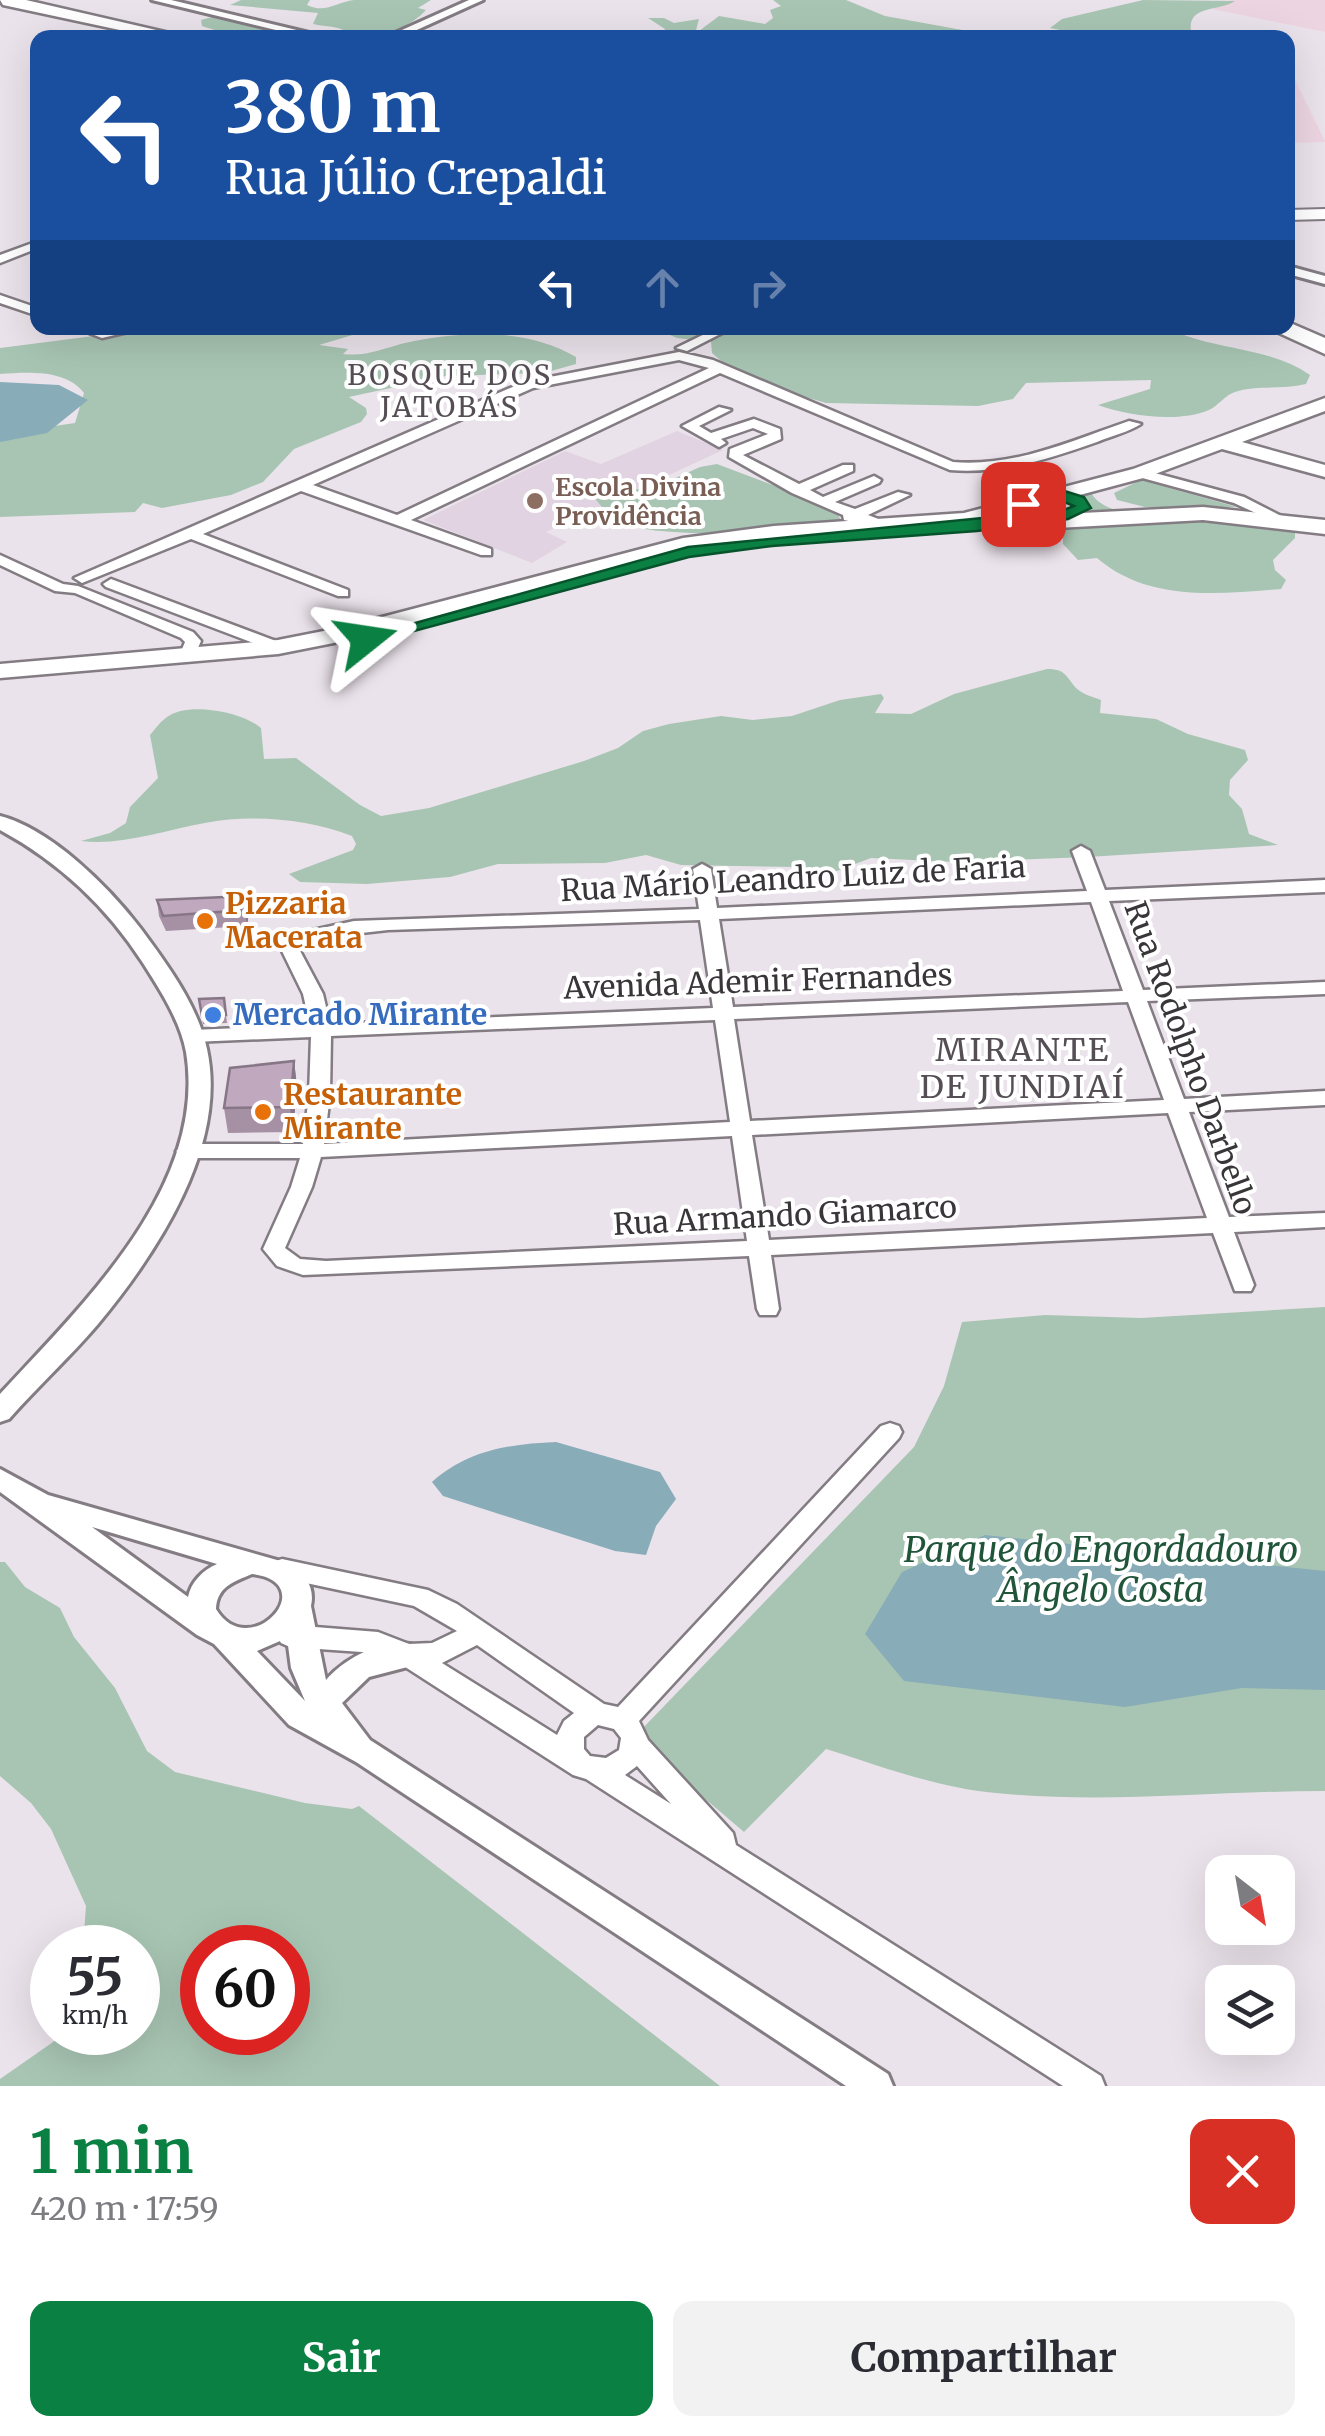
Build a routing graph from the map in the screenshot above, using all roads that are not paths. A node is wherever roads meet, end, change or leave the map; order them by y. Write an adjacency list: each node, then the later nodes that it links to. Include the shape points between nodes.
1 (3, 0): 5 (highway)
2 (37, 0): 6 (highway)
3 (156, 0): 7 (street)
4 (478, 0): 8 (street)
5 (159, 30)
6 (164, 30)
7 (289, 30)
8 (408, 30)
9 (1325, 214): 10 (main road)
10 (1295, 215)
11 (30, 247): 12 (street)
12 (0, 258)
13 (1295, 272): 14 (street)
14 (1325, 280)
15 (0, 298): 16 (street)
16 (30, 307)
17 (30, 309): 19 (street)
18 (1295, 313): 20 (highway)
19 (0, 316)
20 (1325, 328)
21 (1295, 332): 23 (highway)
22 (714, 335): 24 (street)
23 (1325, 347)
24 (687, 351): 25 (street); 37 (street, via 529,384)
25 (714, 365): 28 (street, via 968,469 1007,464); 44 (street)
26 (1325, 404): 30 (main road)
27 (724, 410): 29 (street, via 690,426)
28 (1134, 424)
29 (710, 438): 31 (street); 31 (street, via 754,423 777,434)
30 (1222, 443): 33 (main road); 34 (main road)
31 (735, 452): 38 (street, via 742,463)
32 (848, 468): 38 (street)
33 (1325, 471)
34 (1140, 473): 36 (main road); 43 (street, via 1239,500)
35 (874, 480): 40 (street)
36 (1110, 482): 41 (main road, via 1103,494 1113,502); 45 (main road, via 1061,494 1083,508 1068,514)
37 (302, 486): 44 (street); 47 (street)
38 (797, 490): 40 (street)
39 (903, 495): 42 (street)
40 (823, 502): 42 (street)
41 (1181, 511): 43 (main road); 45 (main road)
42 (848, 518): 45 (main road, via 884,526); 56 (main road, via 683,545)
43 (1278, 518): 46 (main road)
44 (400, 520): 48 (street)
45 (981, 520): 59 (main road, via 688,552 297,654)
46 (1325, 527)
47 (190, 534): 50 (street); 53 (street)
48 (486, 552)
49 (0, 558): 52 (street, via 60,588)
50 (136, 558): 51 (street); 52 (street)
51 (110, 581): 52 (street, via 104,590); 54 (street)
52 (79, 585): 55 (street)
53 (343, 594)
54 (168, 606): 55 (street); 56 (street)
55 (145, 618): 57 (street, via 193,640)
56 (278, 647): 57 (main road)
57 (188, 654): 58 (main road)
58 (0, 671)
59 (0, 680)
60 (0, 822): 70 (street, via 72,865 108,902 142,944)
61 (1080, 852): 64 (street, Rua Rodolpho Darbello)
62 (702, 869): 65 (street)
63 (1325, 886): 64 (street, Rua Mário Leandro Luiz de Faria)
64 (1097, 895): 65 (street, Rua Mário Leandro Luiz de Faria); 67 (street, Rua Rodolpho Darbello)
65 (709, 915): 68 (street); 69 (street, Rua Mário Leandro Luiz de Faria, via 324,929 289,947 318,1006)
66 (1325, 988): 67 (street, Avenida Ademir Fernandes)
67 (1135, 996): 68 (street, Avenida Ademir Fernandes); 72 (street, Rua Rodolpho Darbello)
68 (724, 1014): 69 (street, Avenida Ademir Fernandes); 73 (street)
69 (320, 1032): 70 (street, Avenida Ademir Fernandes); 75 (street)
70 (193, 1036): 74 (street, via 199,1108)
71 (1325, 1098): 72 (street)
72 (1176, 1105): 73 (street); 77 (street, Rua Rodolpho Darbello)
73 (740, 1126): 75 (street); 78 (street)
74 (187, 1151): 75 (street); 81 (street, via 154,1226 100,1301)
75 (314, 1151): 78 (street, Rua Armando Giamarco, via 274,1248 283,1262 301,1268)
76 (1325, 1220): 77 (street, Rua Armando Giamarco)
77 (1220, 1225): 78 (street, Rua Armando Giamarco); 79 (street, Rua Rodolpho Darbello)
78 (758, 1247): 80 (street)
79 (1243, 1285)
80 (768, 1309)
81 (0, 1412)
82 (890, 1432): 92 (street)
83 (0, 1479): 84 (street)
84 (34, 1499): 85 (street); 89 (street)
85 (250, 1563): 86 (street); 89 (street, via 232,1567 205,1588 201,1617)
86 (282, 1569): 87 (street, via 294,1580); 88 (street, via 419,1598)
87 (300, 1622): 89 (street, via 247,1640); 90 (street); 91 (street, via 306,1668)
88 (478, 1632): 90 (street, via 435,1654); 92 (street)
89 (218, 1633): 93 (street, via 300,1716)
90 (408, 1655): 91 (street, via 356,1666); 94 (street)
91 (324, 1705): 93 (street)
92 (618, 1726): 94 (street, via 622,1765); 94 (street, via 584,1718 568,1736); 95 (street)
93 (367, 1753): 96 (street)
94 (584, 1765): 95 (street)
95 (741, 1862): 97 (street)
96 (876, 2086)
97 (1090, 2086)

